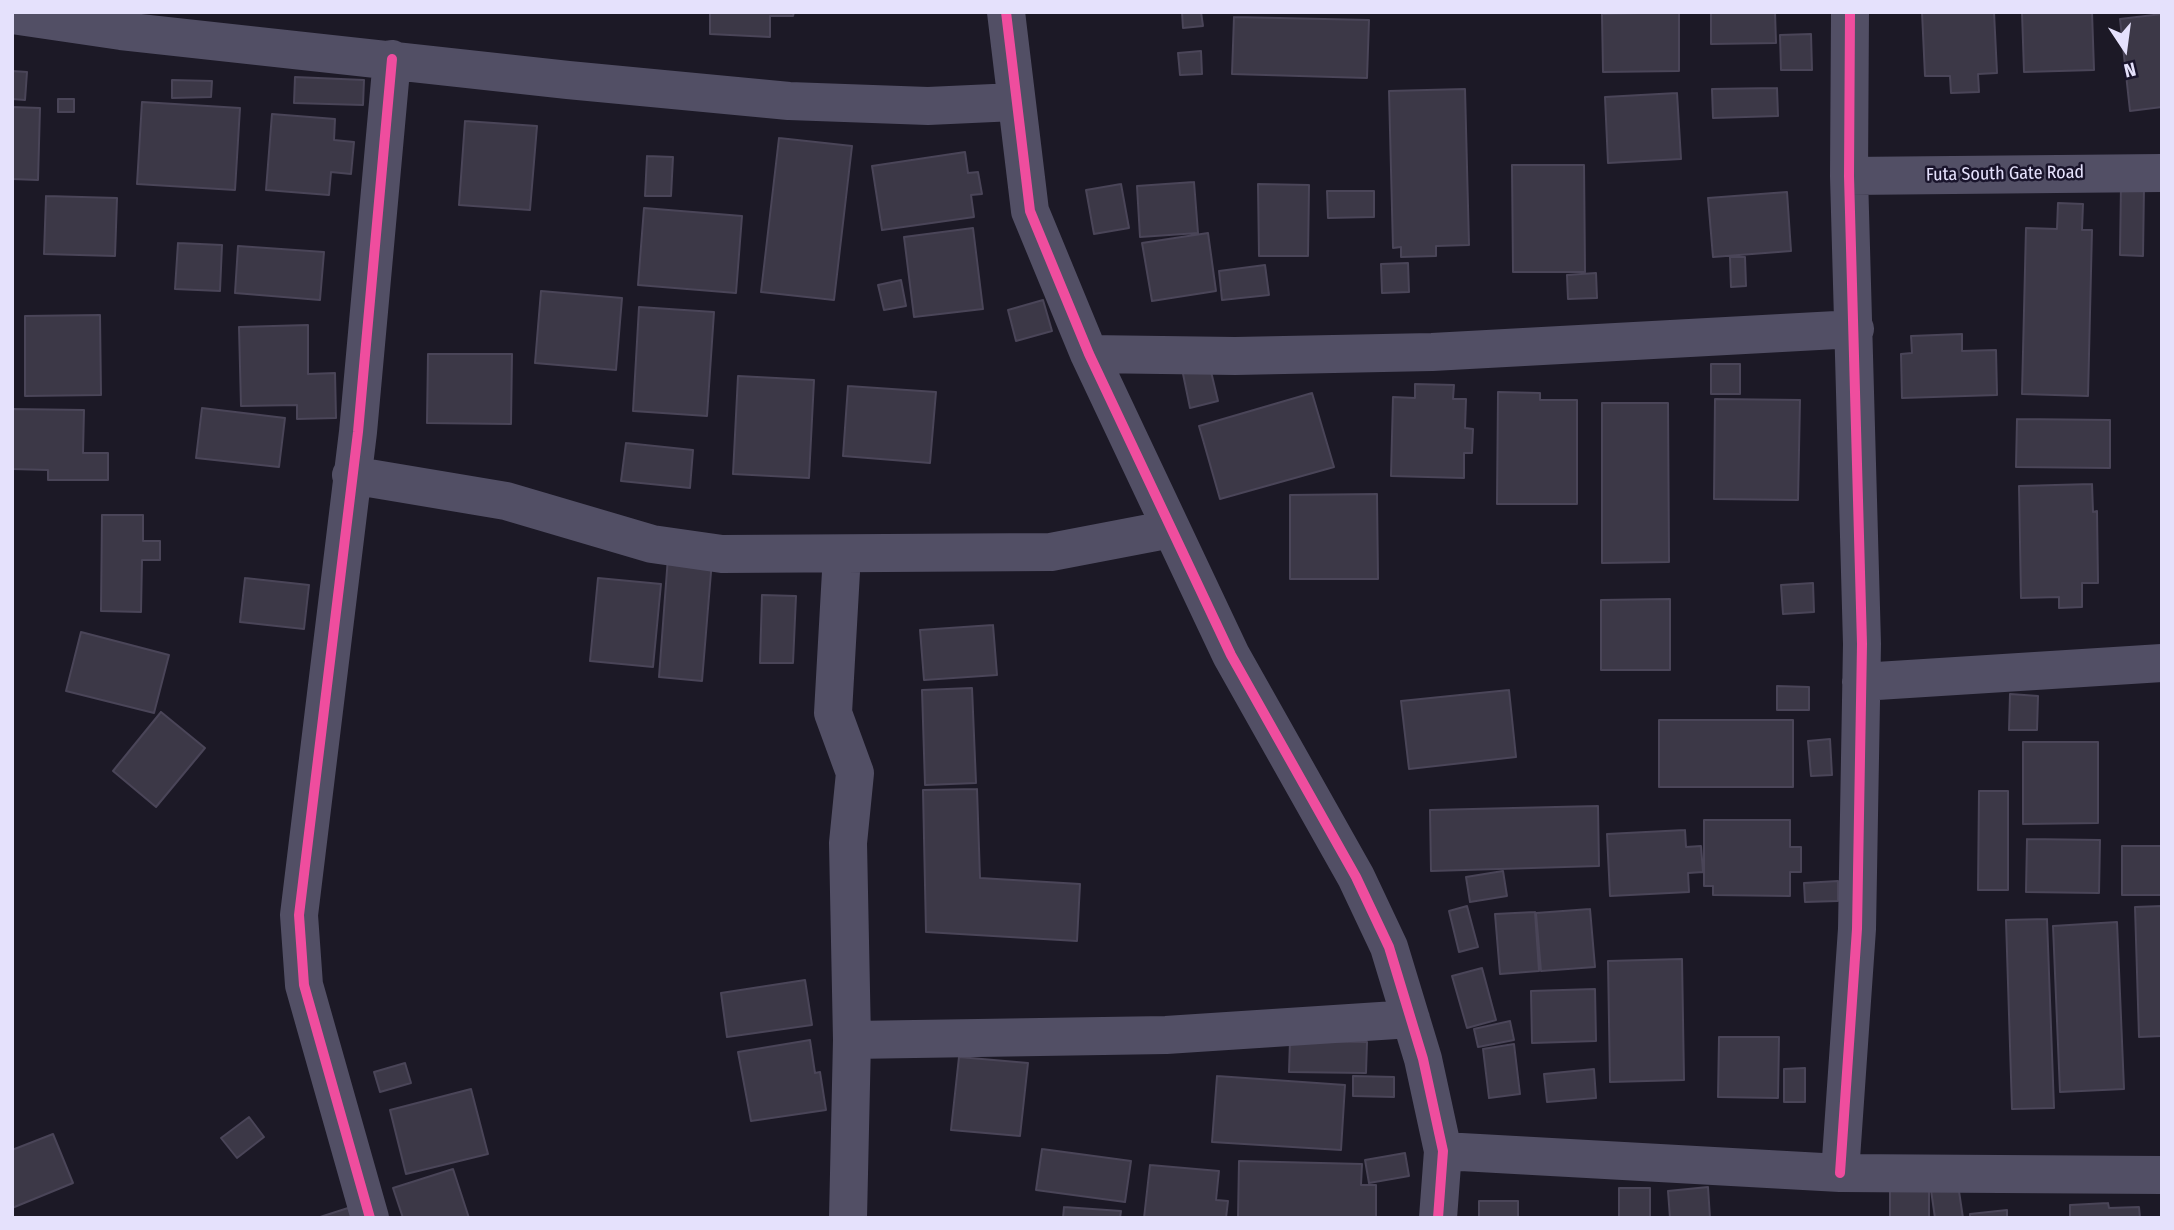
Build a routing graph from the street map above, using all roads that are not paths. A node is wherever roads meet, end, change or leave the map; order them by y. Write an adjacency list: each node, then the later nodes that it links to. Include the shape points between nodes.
1 (1006, 12): 5 (street)
2 (1850, 12): 7 (street)
3 (12, 15): 4 (street)
4 (392, 60): 5 (street, via 789,101 928,106); 10 (street)
5 (1015, 102): 9 (street, via 1030,211)
6 (2162, 173): 7 (street, Futa South Gate Road)
7 (1849, 176): 8 (street)
8 (1855, 329): 9 (street, via 1432,352); 14 (street)
9 (1089, 354): 11 (street)
10 (351, 475): 12 (street, via 506,502 652,544 722,554); 20 (street, via 299,915 304,985)
11 (1171, 528): 12 (street, via 1051,552); 15 (street, via 1231,655 1356,877 1389,947)
12 (842, 554): 16 (street, via 833,713 855,773 848,843)
13 (2162, 663): 14 (street)
14 (1861, 682): 18 (street, via 1857,929)
15 (1411, 1018): 16 (street, via 1166,1035); 17 (street)
16 (852, 1040): 21 (street)
17 (1443, 1151): 18 (street); 22 (street)
18 (1840, 1173): 19 (street)
19 (2162, 1175)
20 (370, 1218)
21 (848, 1218)
22 (1438, 1218)

